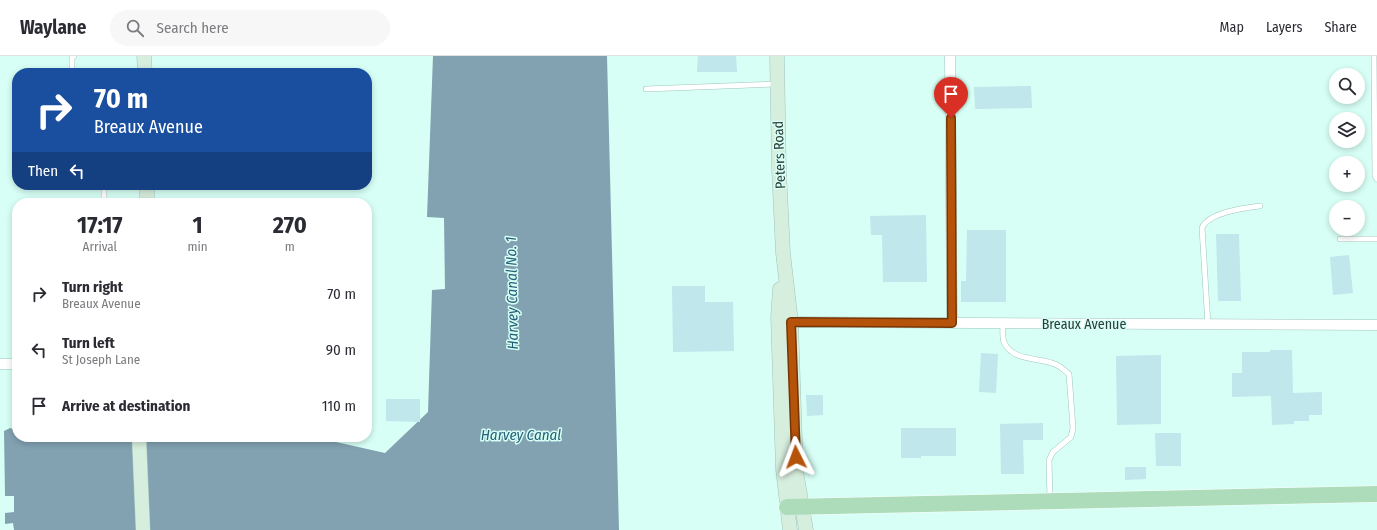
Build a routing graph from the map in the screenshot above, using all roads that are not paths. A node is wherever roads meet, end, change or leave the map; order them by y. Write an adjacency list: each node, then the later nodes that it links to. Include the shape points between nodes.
1 (74, 56): 6 (lane)
2 (144, 56): 7 (main road)
3 (777, 56): 8 (main road, Peters Road)
4 (950, 56): 16 (street)
5 (1374, 56): 10 (lane)
6 (72, 68)
7 (145, 68)
8 (778, 84): 9 (lane); 14 (main road, Peters Road)
9 (646, 89)
10 (1377, 179)
11 (1260, 206): 18 (lane, via 1237,208 1210,219 1203,225)
12 (1340, 239): 13 (lane)
13 (1377, 239)
14 (783, 253): 15 (main road, Peters Road); 25 (main road, Peters Road, via 778,317 783,469)
15 (791, 322): 16 (street, Breaux Avenue); 25 (main road, Peters Road)
16 (952, 323): 17 (street, Breaux Avenue)
17 (1003, 324): 18 (street, Breaux Avenue); 24 (lane, via 1004,340 1009,350 1019,356 1058,365 1069,374 1073,428 1071,438 1056,449 1049,460)
18 (1208, 325): 19 (street, Breaux Avenue)
19 (1377, 325)
20 (0, 364): 21 (street)
21 (12, 364)
22 (139, 442): 26 (main road)
23 (1377, 494): 24 (main road)
24 (1050, 501): 25 (main road)
25 (795, 507): 27 (main road, Peters Road); 28 (main road, Peters Road)
26 (143, 530)
27 (790, 530)
28 (806, 530)

